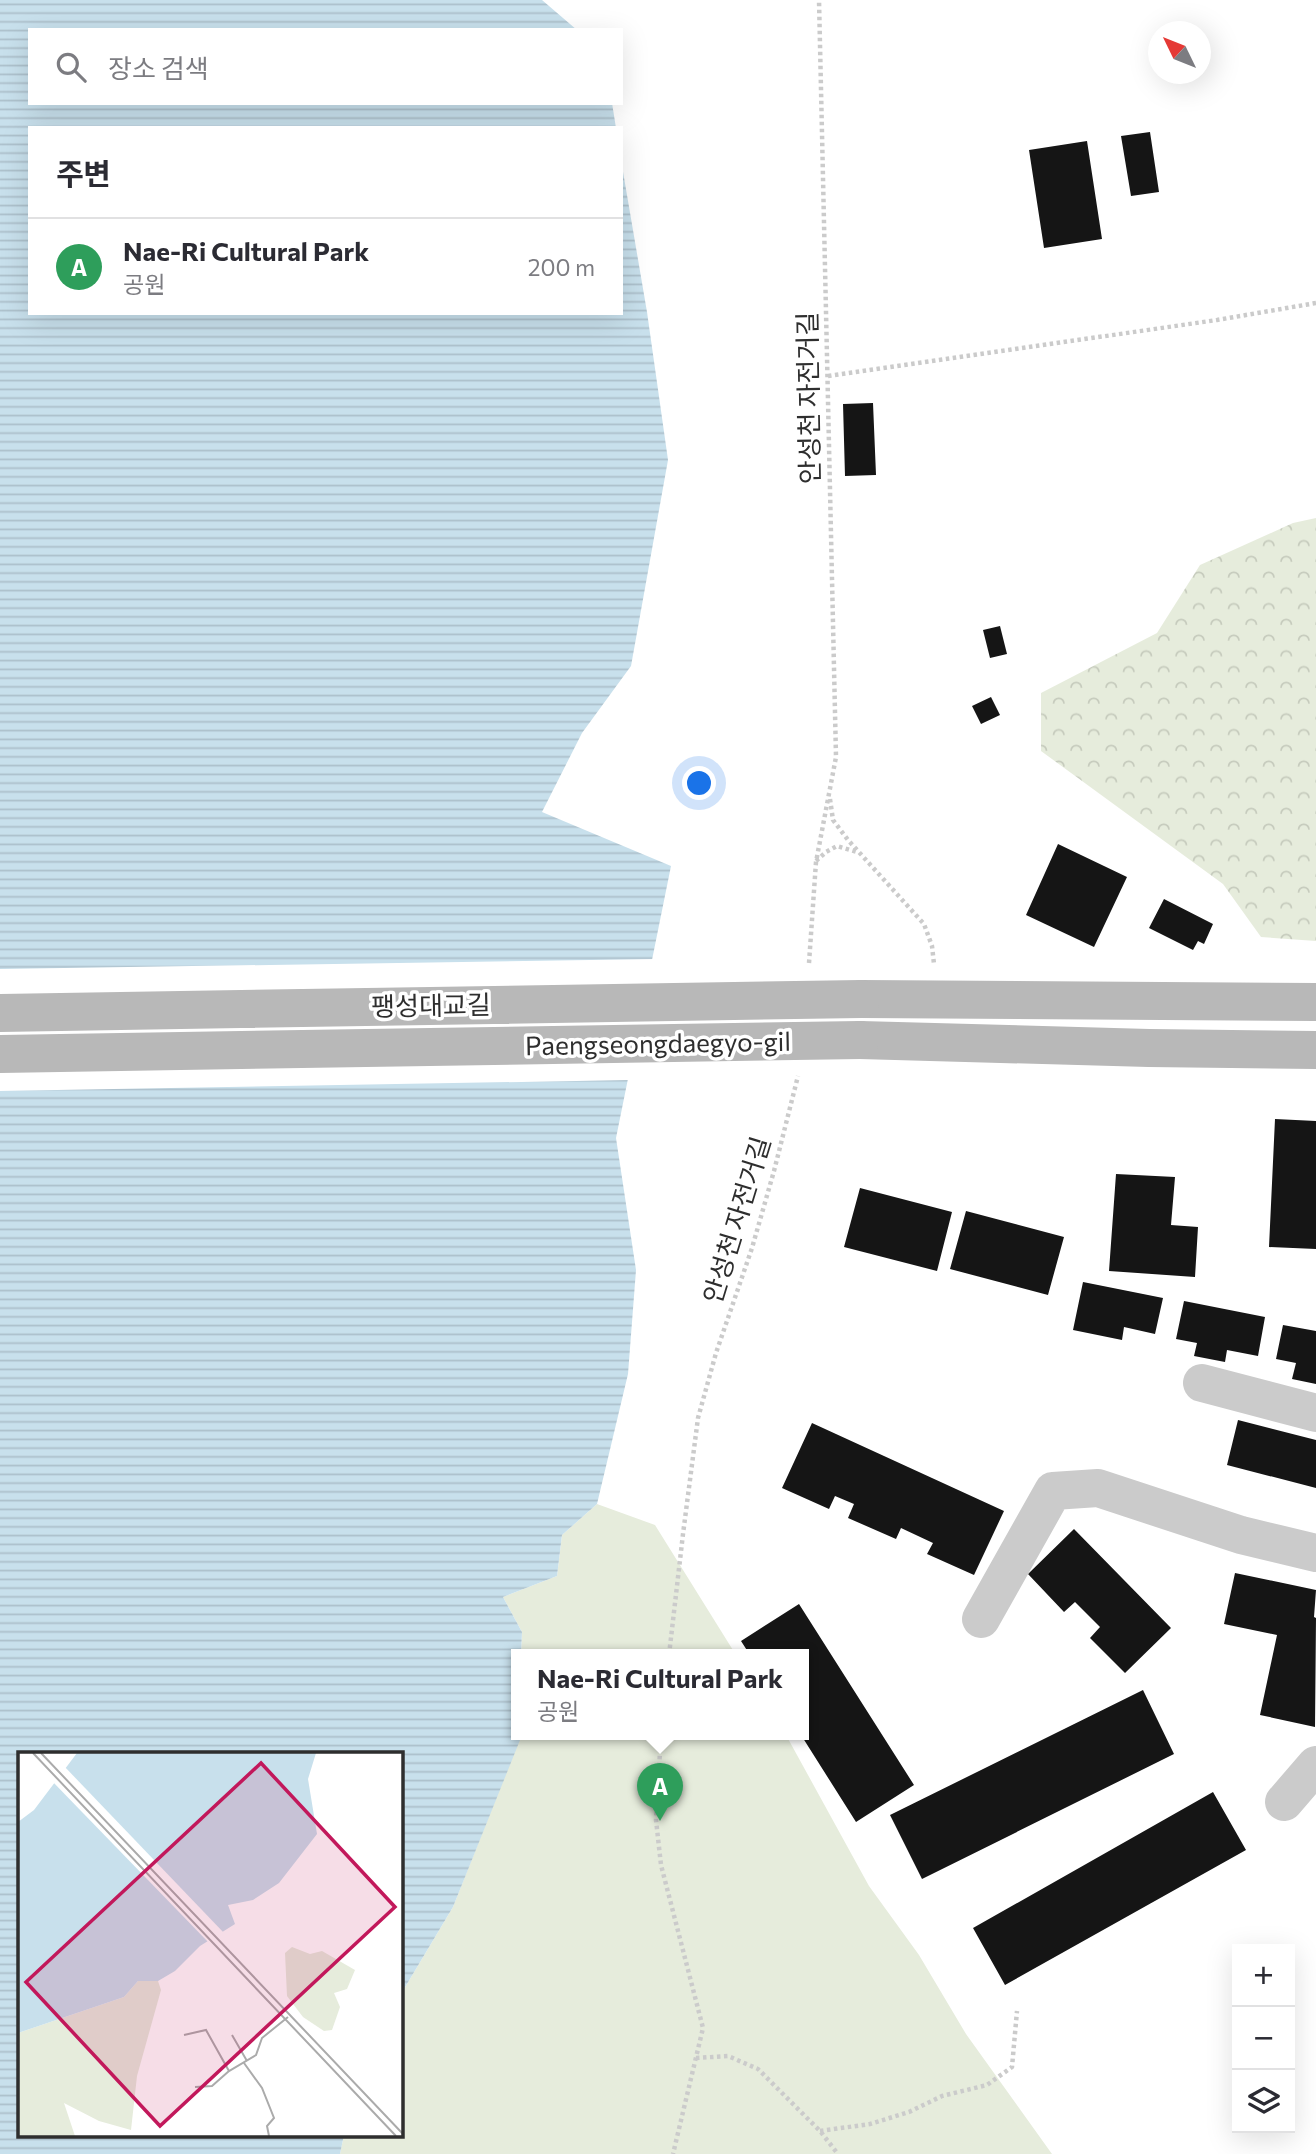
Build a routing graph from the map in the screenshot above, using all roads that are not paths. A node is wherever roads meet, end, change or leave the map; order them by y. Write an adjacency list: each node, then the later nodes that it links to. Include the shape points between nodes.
1 (1316, 1002): 2 (main road, 팽성대교길, bridge, via 861,999)
2 (0, 1013)
3 (1316, 1050): 4 (main road, Paengseongdaegyo-gil, bridge, via 860,1040)
4 (0, 1054)
5 (1202, 1383): 6 (street)
6 (1316, 1413)
7 (1316, 1553): 8 (street, via 1241,1535 1098,1488 1053,1491)
8 (981, 1619)
9 (1316, 1765): 10 (street)
10 (1284, 1802)

